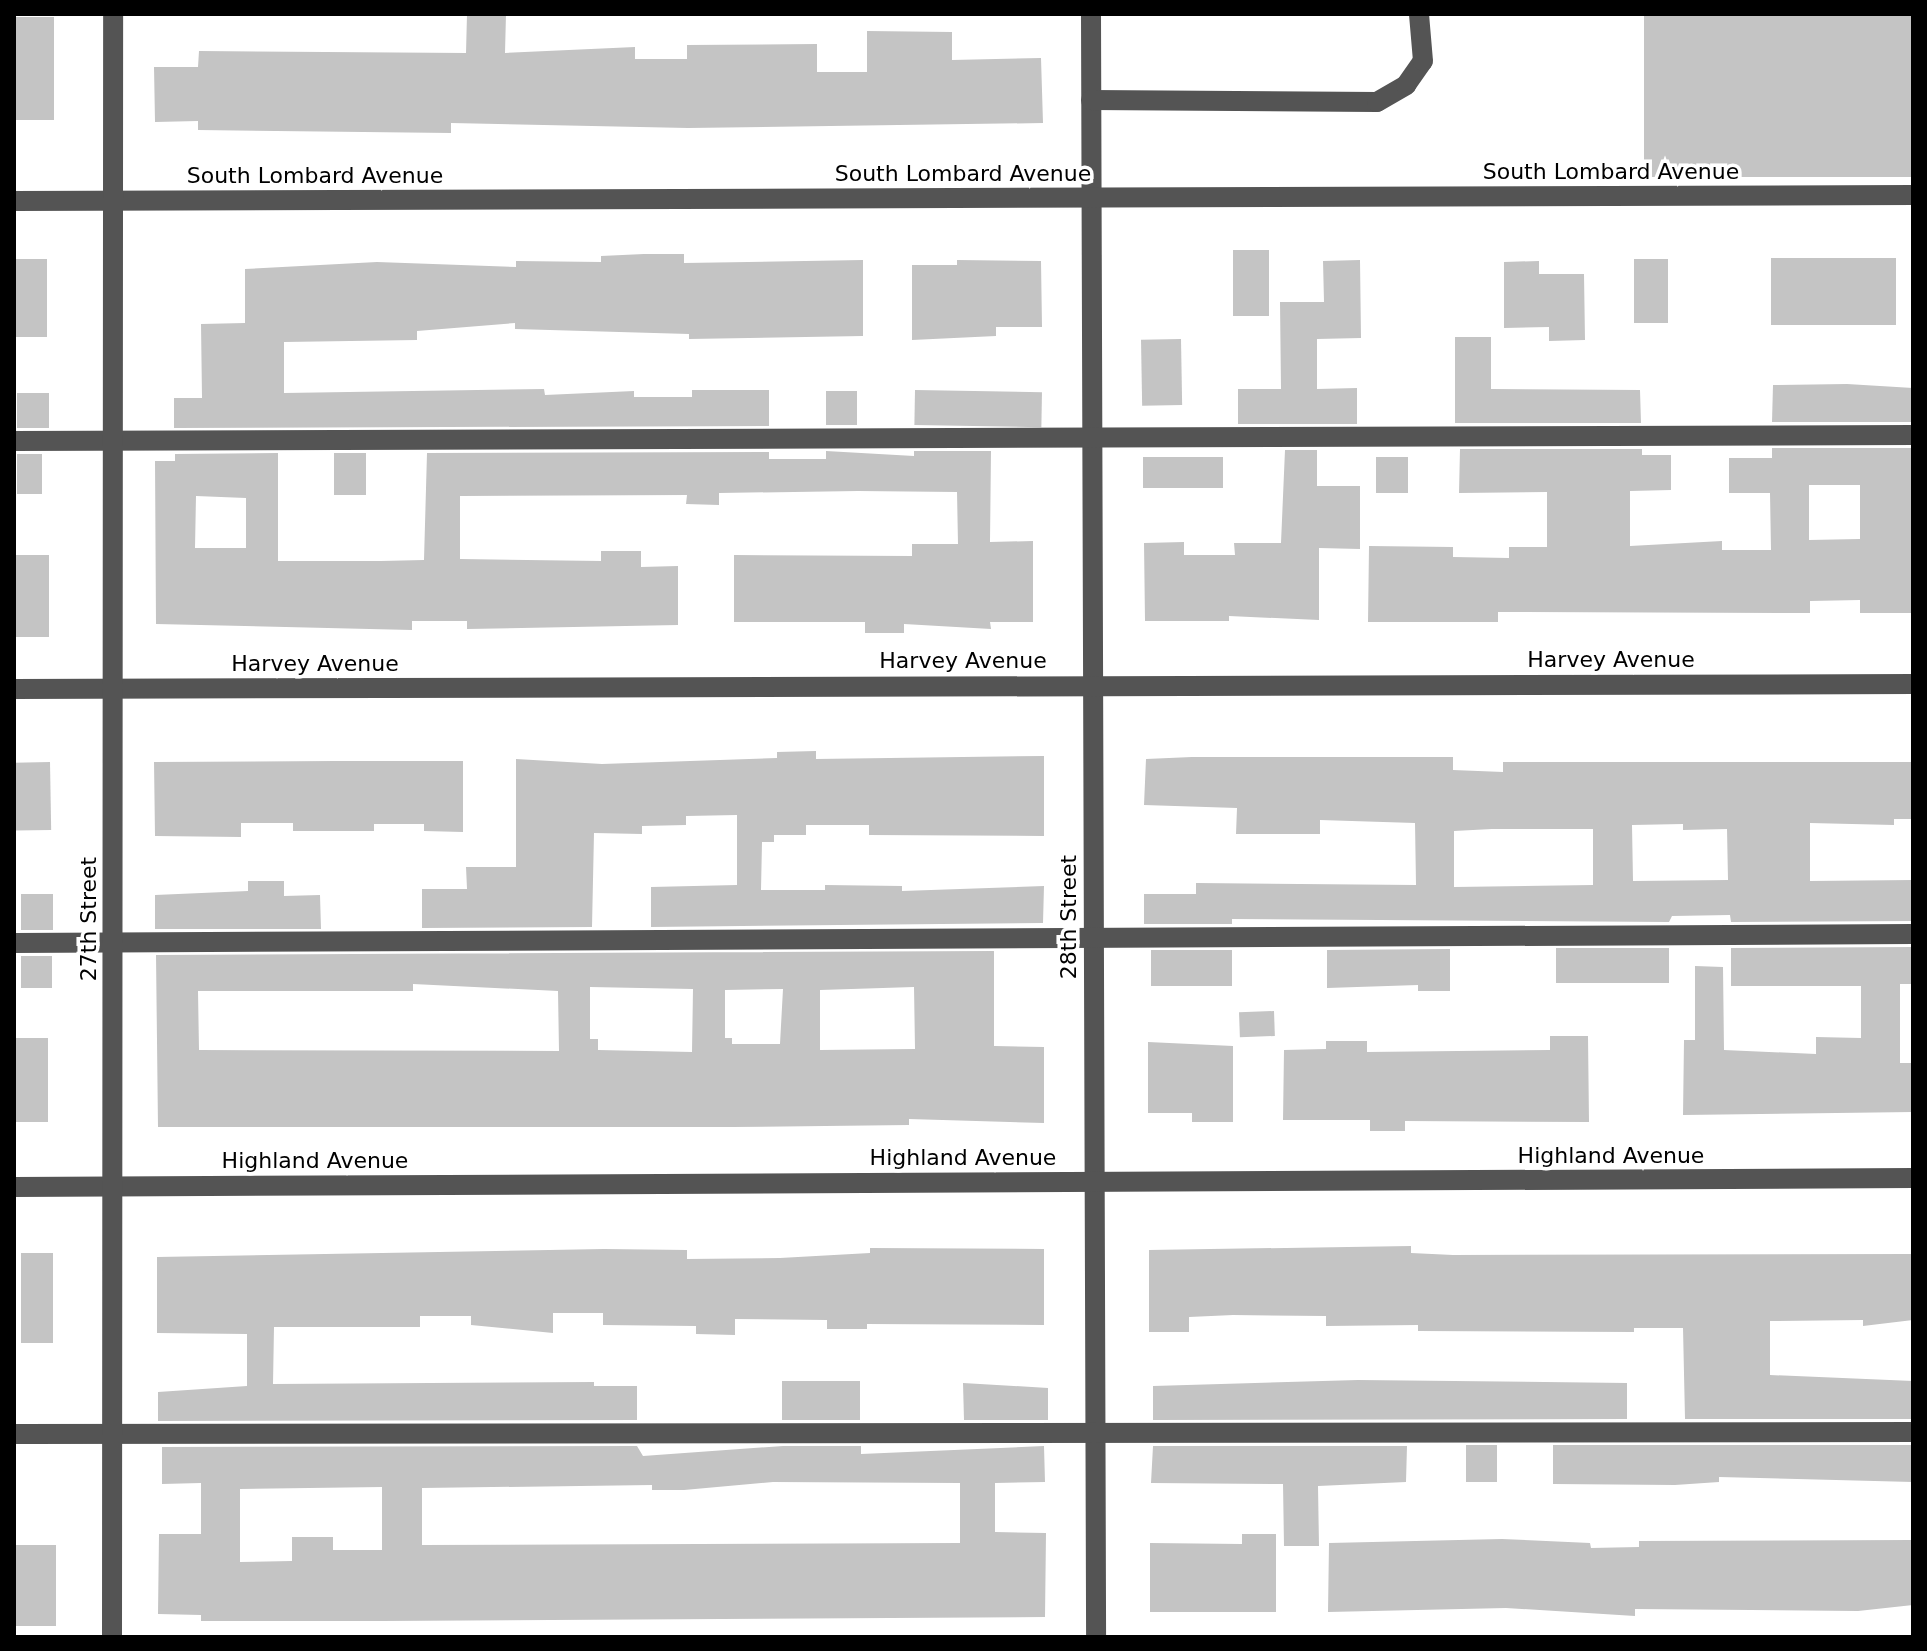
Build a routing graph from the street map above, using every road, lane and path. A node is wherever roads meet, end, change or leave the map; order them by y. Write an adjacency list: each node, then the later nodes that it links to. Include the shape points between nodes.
1 (113, 14): 7 (street, 27th Street)
2 (1091, 14): 4 (street, 28th Street)
3 (1419, 14): 4 (street, via 1423,61 1406,85 1377,102)
4 (1091, 100): 6 (street, 28th Street)
5 (1913, 195): 6 (street, South Lombard Avenue)
6 (1091, 197): 7 (street, South Lombard Avenue); 10 (street, 28th Street)
7 (114, 200): 8 (street, South Lombard Avenue); 12 (street, 27th Street)
8 (14, 201)
9 (1913, 435): 10 (street)
10 (1092, 440): 12 (street); 14 (street, 28th Street)
11 (14, 441): 12 (street)
12 (114, 441): 16 (street, 27th Street)
13 (1913, 684): 14 (street, Harvey Avenue)
14 (1092, 685): 16 (street, Harvey Avenue); 18 (street, 28th Street)
15 (14, 689): 16 (street, Harvey Avenue)
16 (113, 689): 19 (street, 27th Street)
17 (1913, 934): 18 (street)
18 (1093, 937): 19 (street); 22 (street, 28th Street)
19 (113, 942): 20 (street); 23 (street, 27th Street)
20 (14, 943)
21 (1913, 1178): 22 (street, Highland Avenue)
22 (1094, 1182): 23 (street, Highland Avenue); 26 (street, 28th Street)
23 (113, 1186): 24 (street, Highland Avenue); 28 (street, 27th Street)
24 (14, 1187)
25 (1913, 1432): 26 (street)
26 (1095, 1433): 28 (street); 30 (street, 28th Street)
27 (14, 1434): 28 (street)
28 (113, 1434): 29 (street, 27th Street)
29 (112, 1637)
30 (1096, 1637)

